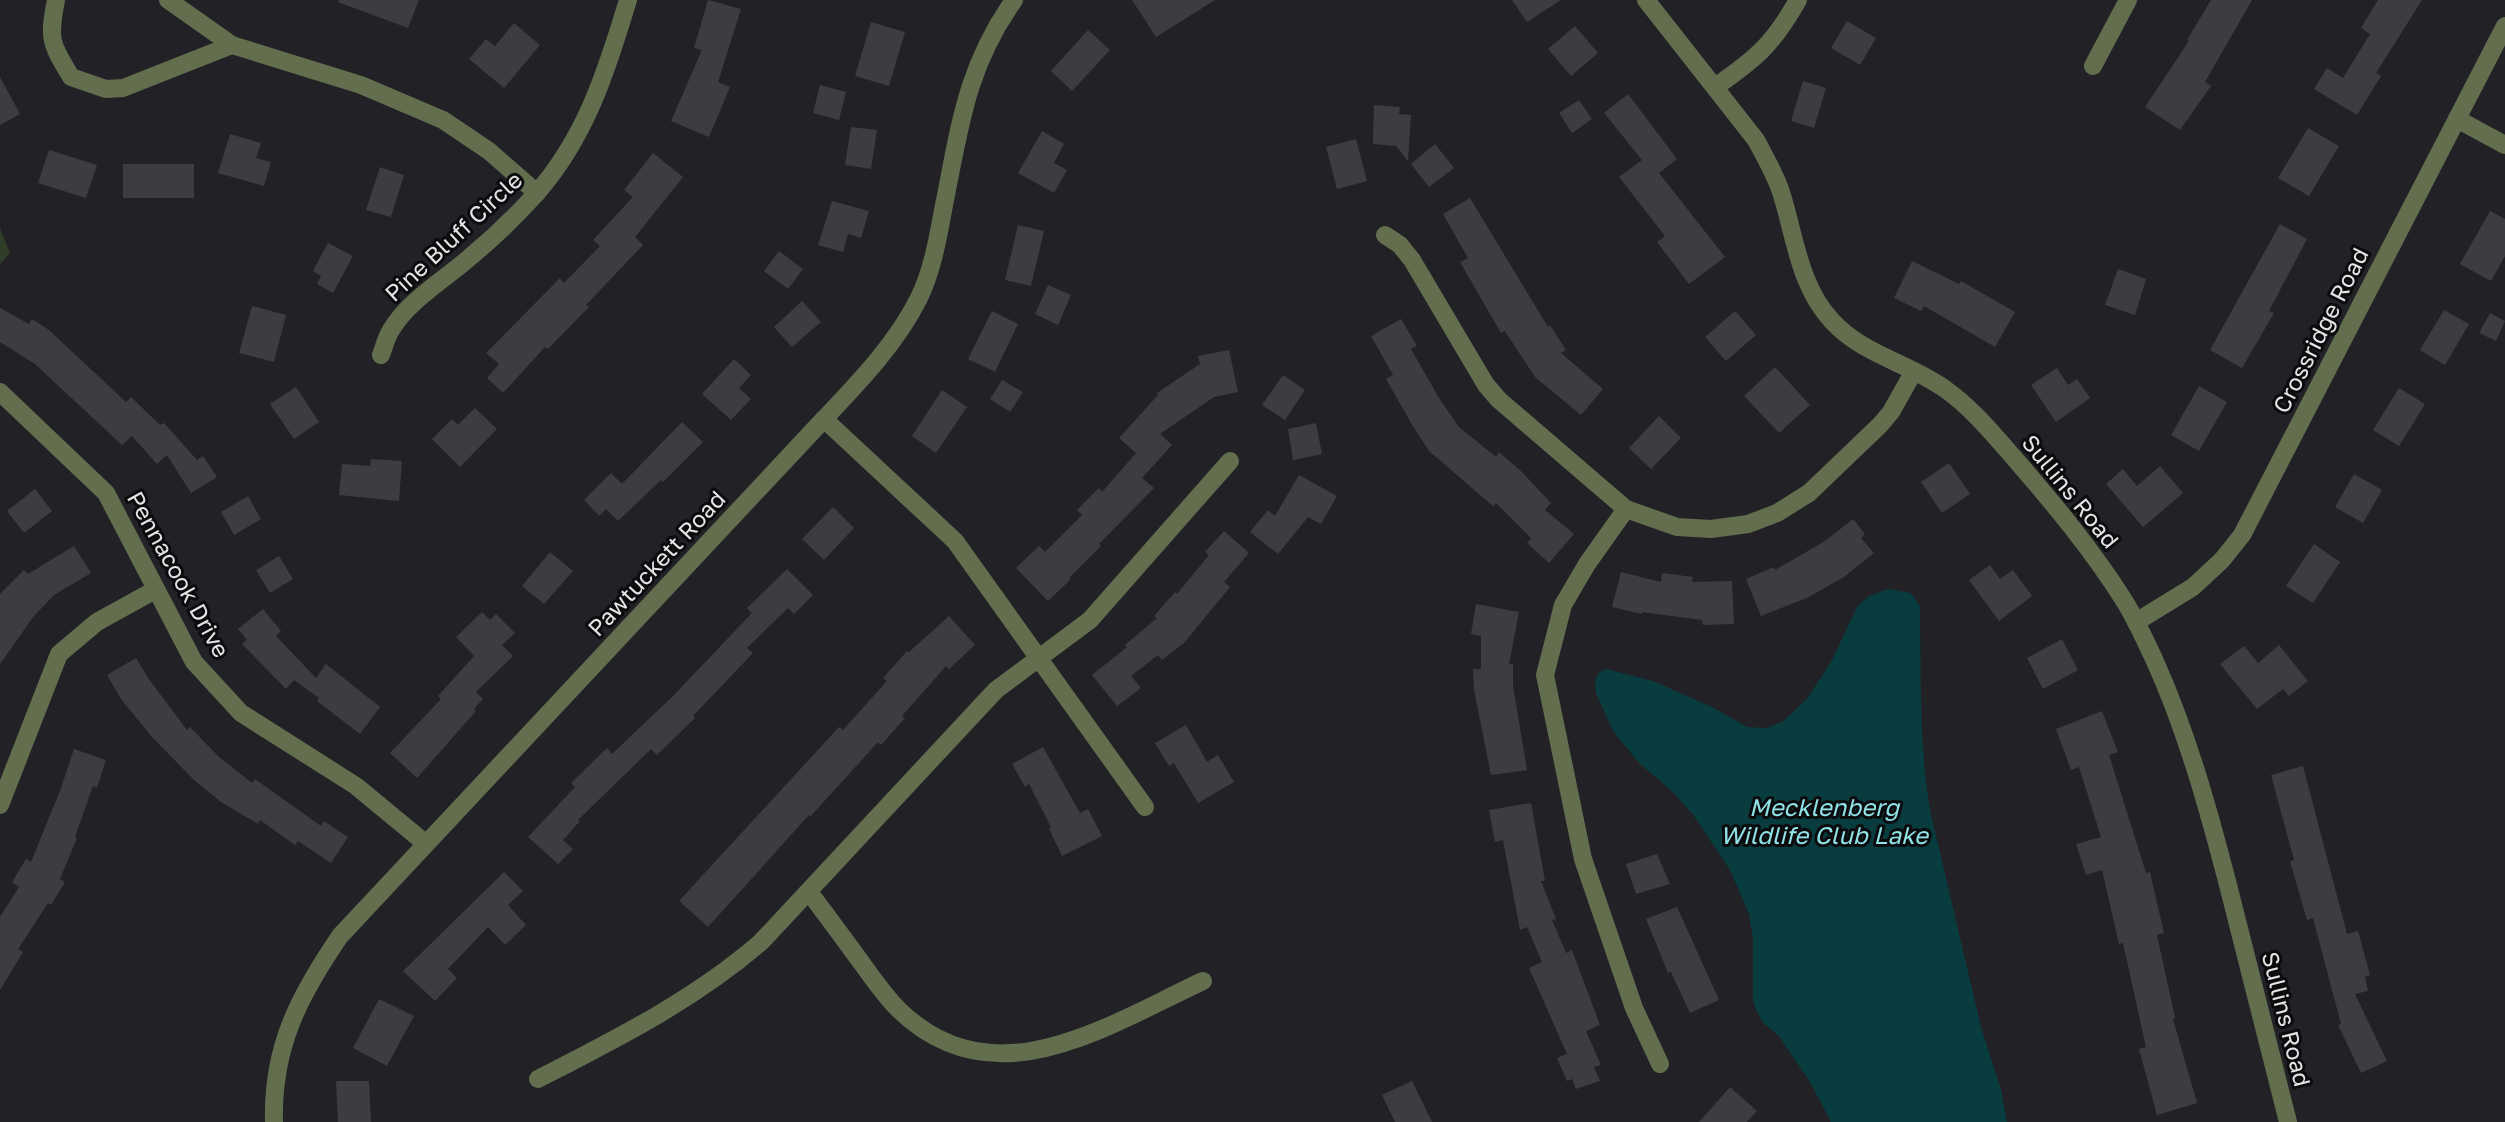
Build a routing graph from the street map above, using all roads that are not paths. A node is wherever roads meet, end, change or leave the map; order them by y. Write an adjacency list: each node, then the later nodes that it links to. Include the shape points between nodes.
1 (56, 0): 9 (street, via 50,28 52,46 71,77 106,89 123,89)
2 (168, 0): 9 (street)
3 (628, 0): 14 (street, Pine Bluff Circle, via 601,87 560,162)
4 (1014, 0): 19 (street, Pawtuckett Road, via 990,36 972,76 934,260 920,297 899,333)
5 (1646, 0): 11 (street, Sullins Road)
6 (1798, 0): 11 (street, via 1767,48)
7 (2128, 0): 10 (street)
8 (2505, 26): 12 (street, Crossridge Road)
9 (232, 45): 14 (street, via 361,85 443,120)
10 (2094, 66)
11 (1715, 87): 17 (street, Sullins Road, via 1770,165 1817,303 1850,337)
12 (2457, 120): 13 (street); 23 (street, Crossridge Road, via 2242,535 2193,587)
13 (2505, 145)
14 (537, 192): 16 (street, Pine Bluff Circle, via 510,222 411,307 392,328)
15 (1385, 235): 21 (street, via 1412,260 1499,400)
16 (381, 355)
17 (1914, 371): 21 (street, via 1880,425 1809,493 1777,513 1748,524 1711,529 1677,527); 23 (street, Sullins Road, via 1961,401 1991,431 2089,549)
18 (0, 392): 22 (street, Pennacook Drive, via 106,493)
19 (824, 419): 24 (street, via 955,541); 27 (street, Pawtuckett Road)
20 (1230, 461): 24 (street, via 1090,620)
21 (1626, 509): 30 (street, via 1563,605 1545,675 1583,859 1634,1008)
22 (155, 590): 25 (street, via 97,622 59,654); 27 (street, Pennacook Drive, via 194,662 240,713 356,786)
23 (2136, 622): 33 (street, Sullins Road, via 2191,750)
24 (1039, 659): 26 (street); 28 (street, via 972,714)
25 (0, 805)
26 (1145, 807)
27 (425, 843): 32 (street, Pawtuckett Road, via 340,936 311,978 282,1045)
28 (809, 892): 29 (street, via 897,1009 942,1042 976,1052 1016,1055 1051,1048); 31 (street, via 727,971 618,1039)
29 (1203, 981)
30 (1660, 1064)
31 (538, 1079)
32 (274, 1122)
33 (2287, 1122)

